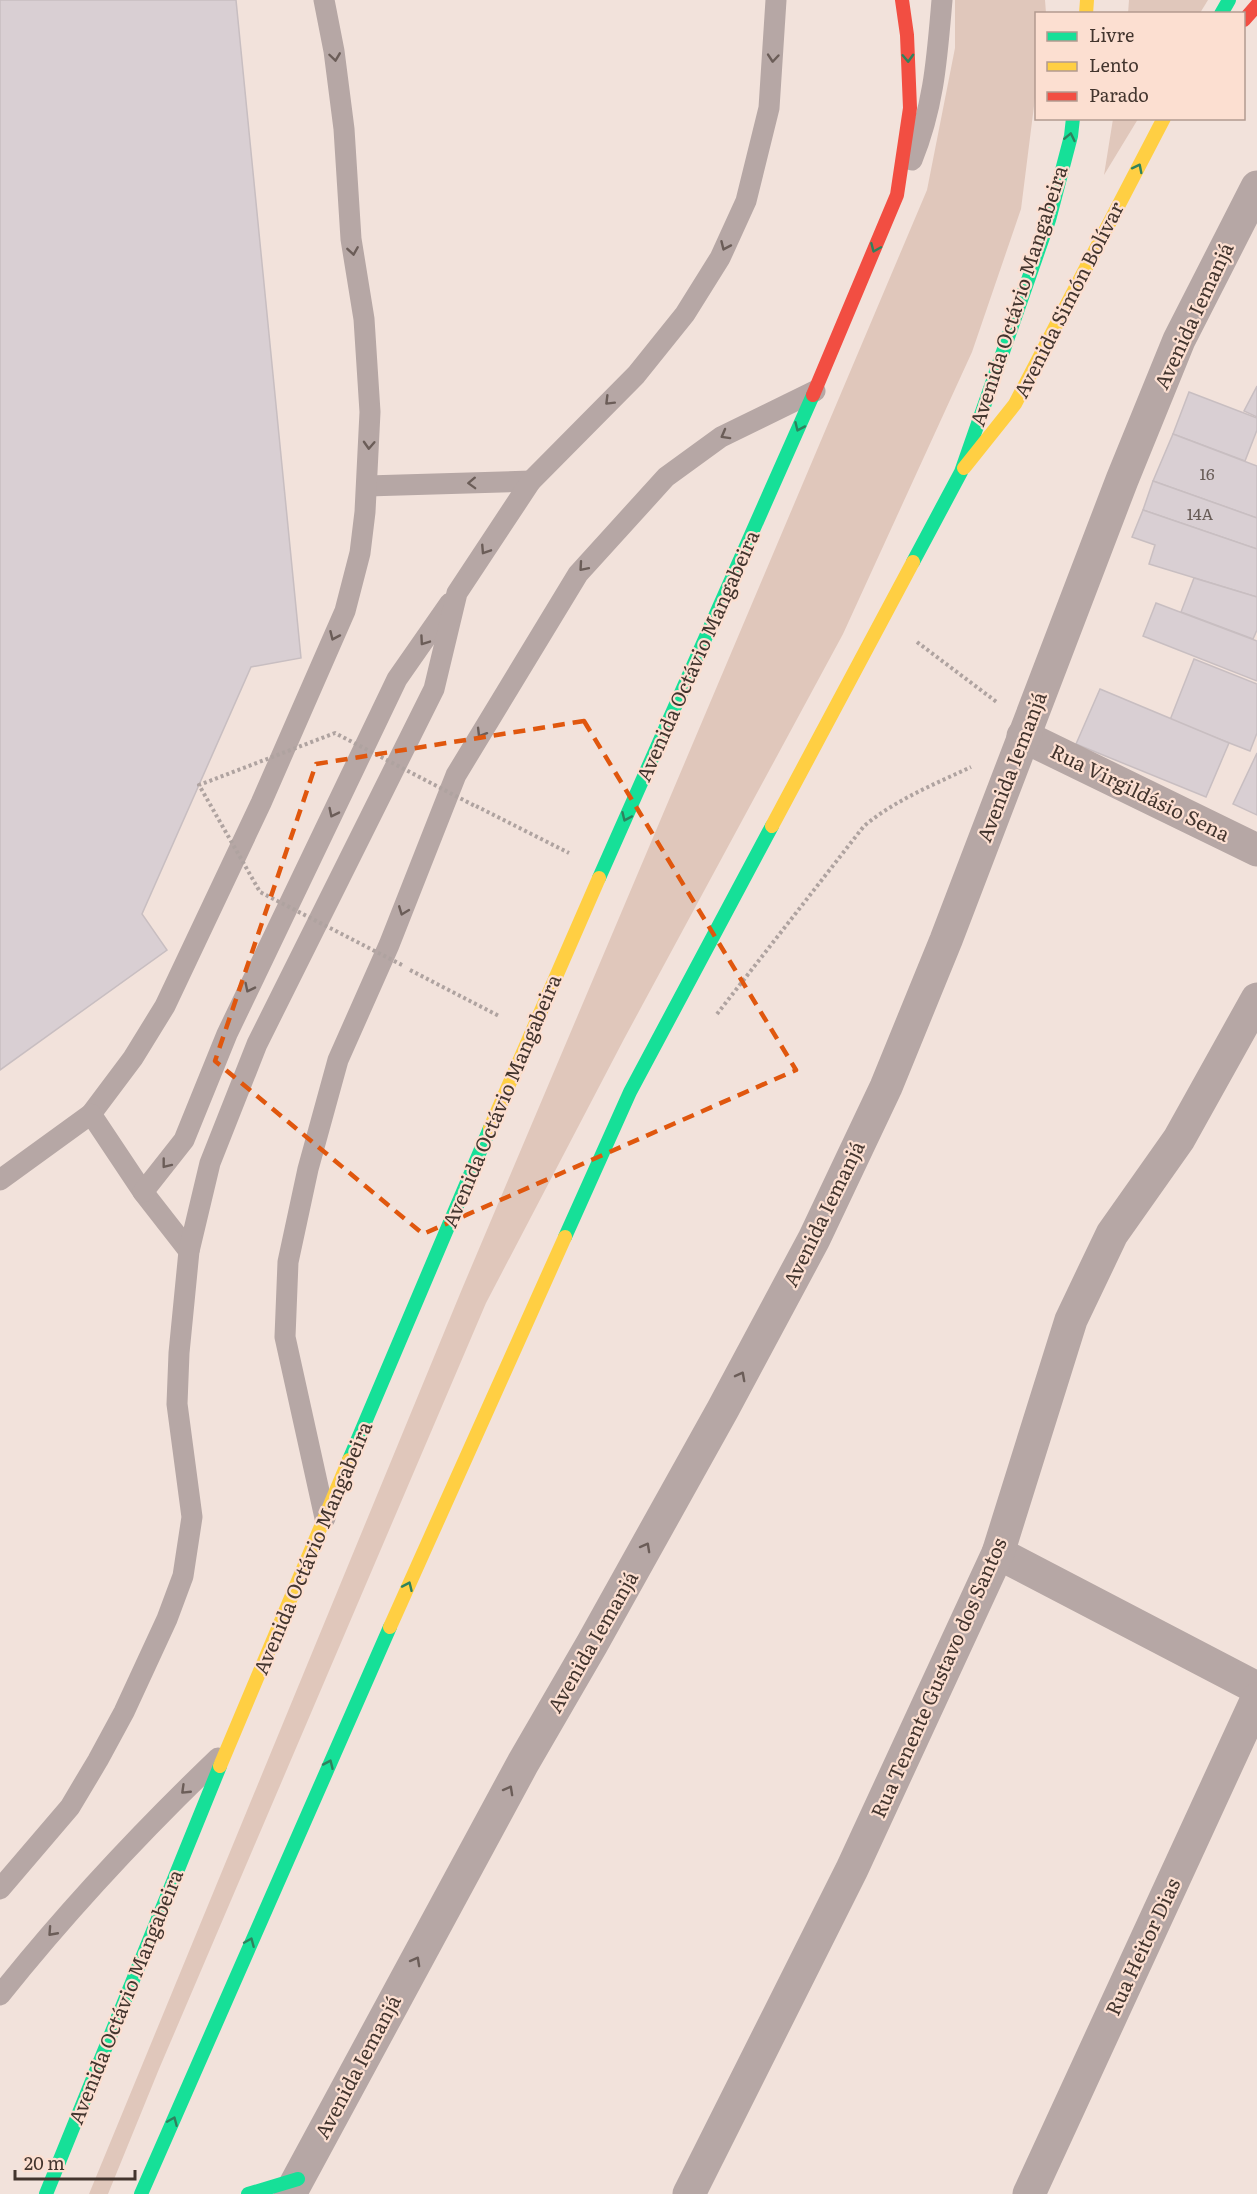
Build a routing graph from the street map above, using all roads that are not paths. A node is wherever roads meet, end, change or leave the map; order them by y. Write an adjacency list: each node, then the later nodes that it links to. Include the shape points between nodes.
1 (324, 0): 14 (lane, one-way to 14, via 344,129 351,239 364,319 370,412)
2 (776, 0): 13 (lane, one-way to 13, via 769,108 746,201 720,258 685,314 636,375)
3 (902, 0): 10 (main road, Avenida Octávio Mangabeira, one-way to 10, via 910,108)
4 (942, 0): 10 (lane, via 935,80 924,132)
5 (1257, 4): 6 (main road)
6 (1245, 19)
7 (1073, 120): 12 (main road, Avenida Octávio Mangabeira, one-way to 7, via 1049,220)
8 (1163, 120): 12 (main road, Avenida Simón Bolívar, one-way to 8, via 1015,404)
9 (1257, 187): 16 (street, Avenida Iemanjá, via 1179,340)
10 (897, 195): 11 (main road, Avenida Octávio Mangabeira, one-way to 11)
11 (815, 391): 27 (main road, Avenida Octávio Mangabeira, one-way to 27, via 531,1031); 27 (lane, one-way to 27, via 721,437 666,477 578,574 456,775 389,945 338,1060 288,1262 285,1337)
12 (961, 472): 36 (main road, Avenida Octávio Mangabeira, one-way to 12, via 308,1810 630,1092)
13 (531, 481): 14 (lane, one-way to 14); 15 (lane, one-way to 15)
14 (367, 486): 22 (lane, one-way to 22, via 360,553 345,611 261,803 165,1006)
15 (457, 593): 19 (lane, one-way to 19, via 397,679); 20 (lane, via 434,689)
16 (1025, 730): 17 (street, Rua Virgildásio Sena); 34 (street, Avenida Iemanjá, one-way to 16, via 814,1239 886,1087)
17 (1257, 850)
18 (1257, 999): 28 (street, Rua Tenente Gustavo dos Santos, via 1179,1139 1112,1234 1071,1320)
19 (227, 1034): 20 (lane); 21 (lane)
20 (257, 1044): 23 (lane)
21 (198, 1107): 23 (lane); 25 (lane, one-way to 25, via 184,1140)
22 (91, 1114): 24 (lane); 25 (lane)
23 (226, 1125): 26 (lane, via 210,1162)
24 (0, 1180)
25 (143, 1192): 26 (lane)
26 (189, 1251): 32 (lane, via 177,1404 192,1517 183,1576 167,1619 98,1760 70,1807)
27 (325, 1519): 31 (main road, Avenida Octávio Mangabeira)
28 (998, 1553): 29 (street); 38 (street, Rua Tenente Gustavo dos Santos, via 852,1869)
29 (1257, 1688)
30 (1257, 1699): 39 (street, Rua Heitor Dias)
31 (227, 1749): 33 (lane, one-way to 33, via 149,1825); 35 (main road, Avenida Octávio Mangabeira)
32 (0, 1889)
33 (0, 1995)
34 (294, 2186): 37 (main road)
35 (46, 2194)
36 (141, 2194)
37 (248, 2194)
38 (688, 2194)
39 (1029, 2194)

